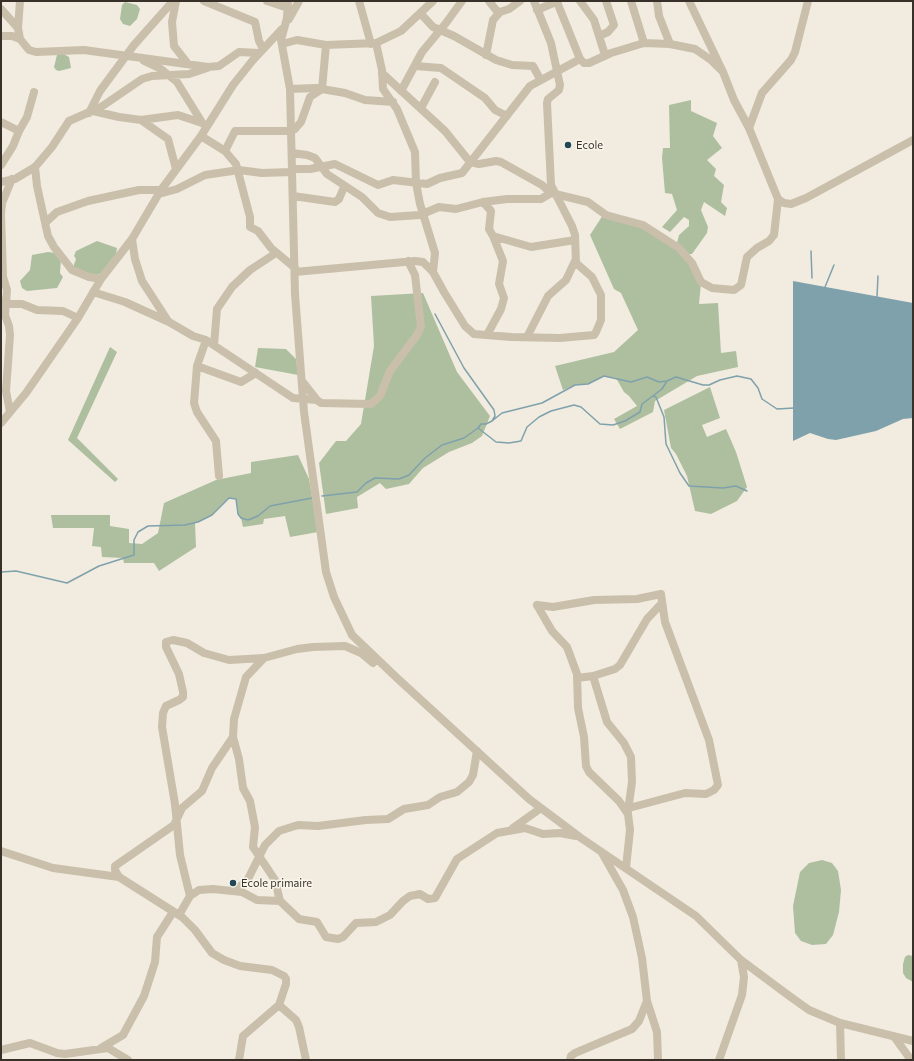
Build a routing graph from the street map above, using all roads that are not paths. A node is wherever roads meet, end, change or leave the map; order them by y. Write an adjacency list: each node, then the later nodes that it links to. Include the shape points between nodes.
1 (20, 1): 25 (street)
2 (175, 1): 38 (street, via 149,27); 41 (street, via 172,22 174,46)
3 (204, 1): 35 (street, via 255,22)
4 (267, 1): 19 (street)
5 (299, 1): 24 (street)
6 (359, 1): 32 (street)
7 (433, 1): 23 (street)
8 (462, 1): 26 (street)
9 (489, 1): 22 (street)
10 (520, 1): 22 (street)
11 (534, 1): 21 (street)
12 (558, 1): 21 (street); 40 (street, via 567,31)
13 (580, 1): 28 (street, via 594,20)
14 (606, 1): 28 (street, via 614,26)
15 (631, 1): 30 (street)
16 (657, 1): 33 (street, via 659,16)
17 (688, 1): 45 (street)
18 (808, 1): 62 (street, via 793,57 762,93)
19 (288, 4): 24 (street)
20 (1, 9): 25 (street)
21 (537, 10): 44 (street, via 551,43)
22 (500, 12): 36 (street, via 493,20)
23 (421, 14): 26 (street, via 430,25); 32 (street, via 401,31)
24 (285, 25): 31 (street); 35 (street)
25 (18, 28): 29 (street)
26 (440, 30): 36 (street); 42 (street, via 422,52)
27 (1, 36): 29 (street)
28 (598, 36): 37 (street)
29 (20, 39): 38 (street, via 29,50 36,52 84,50)
30 (644, 43): 33 (street); 37 (street)
31 (282, 44): 34 (street, via 297,40); 50 (street)
32 (374, 44): 34 (street); 46 (street)
33 (670, 44): 45 (street, via 701,52)
34 (326, 45): 51 (street)
35 (261, 51): 43 (street, via 240,52 219,66); 61 (street)
36 (486, 55): 48 (street, via 512,66 533,66)
37 (605, 55): 40 (street, via 586,64)
38 (126, 56): 39 (street); 57 (street, via 100,91)
39 (136, 57): 41 (street); 47 (street)
40 (580, 59): 44 (street)
41 (188, 64): 43 (street)
42 (415, 66): 52 (street); 58 (street, via 440,68 485,98 495,110)
43 (208, 68): 47 (street, via 189,74)
44 (558, 71): 48 (street); 81 (street, via 560,88 547,103 550,180)
45 (723, 72): 62 (street)
46 (382, 73): 52 (street); 55 (street, via 383,89)
47 (170, 75): 57 (street, via 142,79); 61 (street)
48 (540, 79): 58 (street, via 528,88)
49 (435, 82): 56 (street)
50 (290, 89): 51 (street); 63 (street)
51 (322, 89): 55 (street); 63 (street, via 310,97 301,122)
52 (401, 91): 54 (street)
53 (34, 92): 64 (street)
54 (408, 97): 55 (street); 56 (street)
55 (395, 106): 78 (street, via 415,152)
56 (421, 108): 69 (street, via 445,131)
57 (91, 112): 59 (street); 71 (street, via 69,121)
58 (507, 116): 69 (street)
59 (141, 120): 61 (street, via 178,115); 73 (street, via 168,139)
60 (1, 122): 64 (street)
61 (204, 125): 65 (street)
62 (749, 128): 83 (street)
63 (291, 131): 67 (street, via 235,131); 68 (street)
64 (19, 132): 70 (street)
65 (201, 136): 67 (street); 73 (street)
66 (913, 140): 83 (street, via 806,198 789,204)
67 (225, 151): 74 (street)
68 (292, 153): 72 (street, via 311,156 318,160); 75 (street)
69 (470, 162): 78 (street, via 462,173 427,184); 81 (street, via 501,162)
70 (1, 165)
71 (35, 167): 76 (street); 86 (street)
72 (322, 167): 75 (street); 78 (street, via 337,165 376,185 392,180); 79 (street, via 324,172)
73 (176, 169): 80 (street)
74 (239, 170): 75 (street, via 262,173); 80 (street, via 202,176 176,189); 90 (street, via 250,217 249,226 258,231)
75 (292, 170): 82 (street)
76 (12, 179): 77 (street); 97 (street, via 2,203 1,214 3,276 6,290)
77 (1, 182)
78 (416, 183): 85 (street)
79 (344, 187): 82 (street, via 335,202); 85 (street, via 358,194 386,217)
80 (160, 192): 86 (street, via 138,190 88,201 57,212); 88 (street)
81 (553, 193): 83 (street, via 588,202 606,215 647,227 679,248 692,263 704,285 725,290 736,289 741,285 747,257 774,235); 84 (street, via 540,199); 89 (street, via 571,222)
82 (293, 196): 93 (street)
83 (778, 199)
84 (483, 202): 85 (street, via 456,209 439,207); 87 (street, via 491,211 489,229)
85 (423, 214): 94 (street, via 435,253)
86 (46, 222): 95 (street, via 48,236 72,270)
87 (493, 236): 89 (street, via 531,247); 100 (street, via 503,261 499,284 504,298)
88 (132, 239): 95 (street); 99 (street, via 136,265 142,281)
89 (575, 240): 92 (street)
90 (276, 253): 93 (street); 103 (street, via 250,270 232,287 217,309)
91 (408, 261): 93 (street); 94 (street, via 422,262); 108 (street, via 415,275 421,327 390,371 380,396 371,404 321,403)
92 (575, 261): 101 (street, via 566,280 548,296); 101 (street, via 592,277 601,295 601,316 596,332 588,336)
93 (295, 270): 106 (street)
94 (433, 272): 100 (street, via 470,332)
95 (101, 279): 96 (street)
96 (93, 292): 98 (street); 99 (street, via 125,302)
97 (3, 302): 98 (street, via 22,304 37,310 63,311); 109 (street, via 10,335 6,391)
98 (78, 318): 109 (street)
99 (169, 322): 102 (street, via 193,336)
100 (487, 335): 101 (street)
101 (527, 337)
102 (206, 340): 103 (street); 104 (street)
103 (214, 345): 105 (street)
104 (198, 366): 105 (street, via 241,382); 111 (street, via 194,393 195,407 216,441)
105 (256, 373): 107 (street, via 290,397 296,400)
106 (302, 381): 107 (street); 108 (street)
107 (303, 399): 108 (street); 115 (street, via 326,572 334,597 352,635)
108 (317, 400)
109 (10, 412): 110 (street)
110 (1, 423)
111 (219, 476)
112 (662, 603): 114 (street, via 647,619 620,665); 116 (street, via 661,594 657,594 637,599 594,600 553,607 537,605 552,631 567,647); 120 (street, via 665,622 709,740 718,785 706,794 685,793)
113 (264, 658): 115 (street, via 297,649 328,645 345,646 361,653); 117 (street, via 246,677 234,719); 121 (street, via 230,660 204,653 187,643 173,640 166,642 183,692 183,697 166,706 162,720)
114 (593, 676): 116 (street); 120 (street, via 607,722 624,743 630,757 632,782)
115 (397, 678): 118 (street)
116 (578, 678): 120 (street, via 578,708 586,766)
117 (233, 737): 121 (street, via 212,768 202,791 182,808); 126 (street, via 243,788 250,801 255,827 253,847)
118 (477, 751): 119 (street); 126 (street, via 473,775 457,792 440,797 428,805 404,809 388,819 293,826 274,835)
119 (541, 808): 122 (street); 123 (street)
120 (628, 811): 127 (street, via 630,830)
121 (176, 817): 128 (street, via 174,825 115,866); 130 (street)
122 (509, 830): 123 (street, via 525,828 543,834 560,833); 131 (street, via 497,833 457,859 433,900 420,894 410,896 390,915 376,922 356,923 338,939 326,937 317,922 299,919)
123 (581, 838): 125 (street)
124 (1, 851): 128 (street, via 53,868)
125 (600, 851): 127 (street); 135 (street, via 617,877 629,904 642,958)
126 (260, 856): 129 (street, via 246,881); 131 (street, via 275,880)
127 (626, 868): 134 (street, via 696,916)
128 (119, 877): 132 (street)
129 (234, 891): 130 (street, via 206,889 193,892); 131 (street, via 261,901)
130 (188, 899): 132 (street); 133 (street)
131 (280, 901)
132 (176, 913): 133 (street); 140 (street, via 157,937 155,962 141,1002 123,1035)
133 (189, 924): 136 (street, via 212,953 224,960 240,966 272,970 284,976 286,984)
134 (741, 960): 137 (street, via 809,1010); 147 (street, via 744,977 742,995)
135 (647, 1001): 145 (street, via 632,1029 576,1053); 146 (street, via 657,1032)
136 (279, 1005): 143 (street, via 243,1036); 144 (street, via 296,1020)
137 (840, 1023): 138 (street); 148 (street)
138 (896, 1038): 139 (street); 149 (street)
139 (913, 1041)
140 (102, 1048): 141 (street, via 65,1054 30,1043); 142 (street, via 114,1050)
141 (1, 1050)
142 (128, 1060)
143 (239, 1060)
144 (306, 1060)
145 (570, 1060)
146 (658, 1060)
147 (719, 1060)
148 (841, 1060)
149 (911, 1060)

